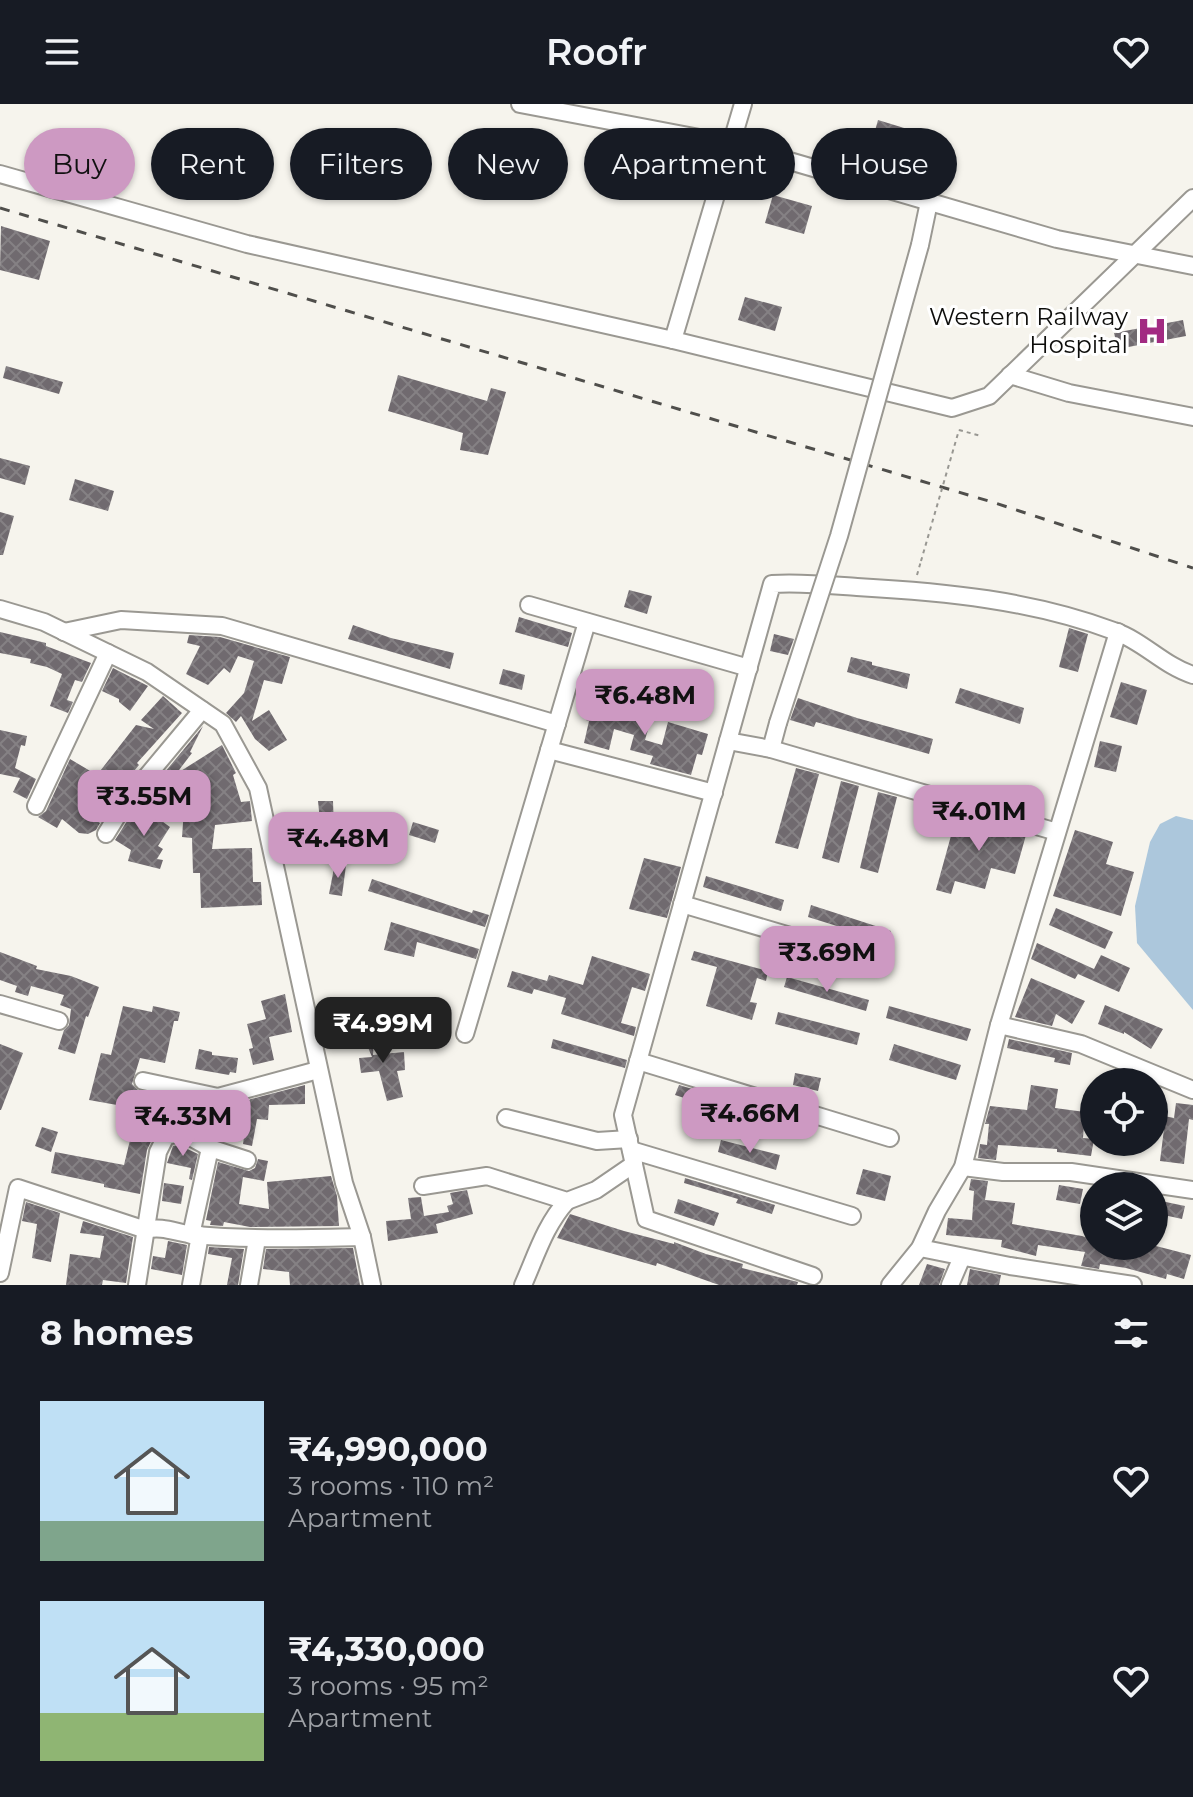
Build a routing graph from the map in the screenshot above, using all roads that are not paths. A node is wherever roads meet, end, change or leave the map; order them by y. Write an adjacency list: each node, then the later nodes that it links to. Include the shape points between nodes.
1 (520, 104): 3 (street)
2 (743, 104): 4 (street)
3 (647, 128)
4 (736, 128)
5 (795, 163): 9 (street)
6 (0, 174): 12 (street, via 247,244)
7 (1193, 198): 10 (street)
8 (714, 200): 12 (street)
9 (929, 202): 10 (street); 26 (street, bridge, via 839,536)
10 (1132, 255): 11 (street); 13 (street)
11 (1193, 266)
12 (673, 340): 13 (street, via 952,408 989,396)
13 (1010, 375): 14 (street, via 1069,393)
14 (1193, 417)
15 (529, 605): 17 (street)
16 (0, 609): 18 (street)
17 (587, 622): 21 (street); 24 (street)
18 (64, 632): 20 (street); 24 (street, via 121,620 222,626)
19 (1118, 632): 21 (street, via 1059,612 986,598 772,584); 22 (street); 30 (street)
20 (108, 653): 23 (street); 29 (street)
21 (749, 668): 25 (street)
22 (1193, 675)
23 (202, 710): 31 (street, via 127,800); 39 (street, via 223,724 258,788)
24 (557, 724): 27 (street)
25 (728, 741): 26 (street); 28 (street)
26 (771, 749): 30 (street)
27 (549, 750): 28 (street); 37 (street)
28 (714, 793): 32 (street)
29 (36, 806)
30 (1057, 832): 36 (street)
31 (106, 834)
32 (682, 904): 33 (street); 38 (street)
33 (868, 959)
34 (0, 1004): 35 (street)
35 (59, 1021)
36 (999, 1025): 41 (street, via 1081,1044); 47 (street)
37 (465, 1034)
38 (638, 1061): 43 (street); 45 (street, via 623,1115)
39 (318, 1070): 40 (street, via 218,1097); 54 (street)
40 (143, 1081)
41 (1193, 1090)
42 (506, 1118): 45 (street)
43 (890, 1138)
44 (210, 1148): 46 (street); 52 (street, via 183,1133 166,1136 158,1152); 53 (street)
45 (631, 1151): 50 (street, via 596,1190); 51 (street); 59 (street, via 646,1219)
46 (247, 1160)
47 (963, 1167): 49 (street, via 1071,1172); 56 (street)
48 (423, 1186): 50 (street, via 487,1176)
49 (1193, 1190)
50 (567, 1201): 64 (street, via 544,1232)
51 (852, 1216)
52 (146, 1230): 53 (street); 58 (street, via 18,1188); 60 (street)
53 (195, 1235): 55 (street); 61 (street)
54 (362, 1237): 55 (street); 63 (street)
55 (257, 1239): 62 (street)
56 (920, 1248): 57 (street); 65 (street)
57 (962, 1257): 66 (street); 67 (street)
58 (0, 1273)
59 (813, 1276)
60 (137, 1285)
61 (191, 1285)
62 (249, 1285)
63 (372, 1285)
64 (523, 1285)
65 (890, 1285)
66 (950, 1285)
67 (1133, 1285)

